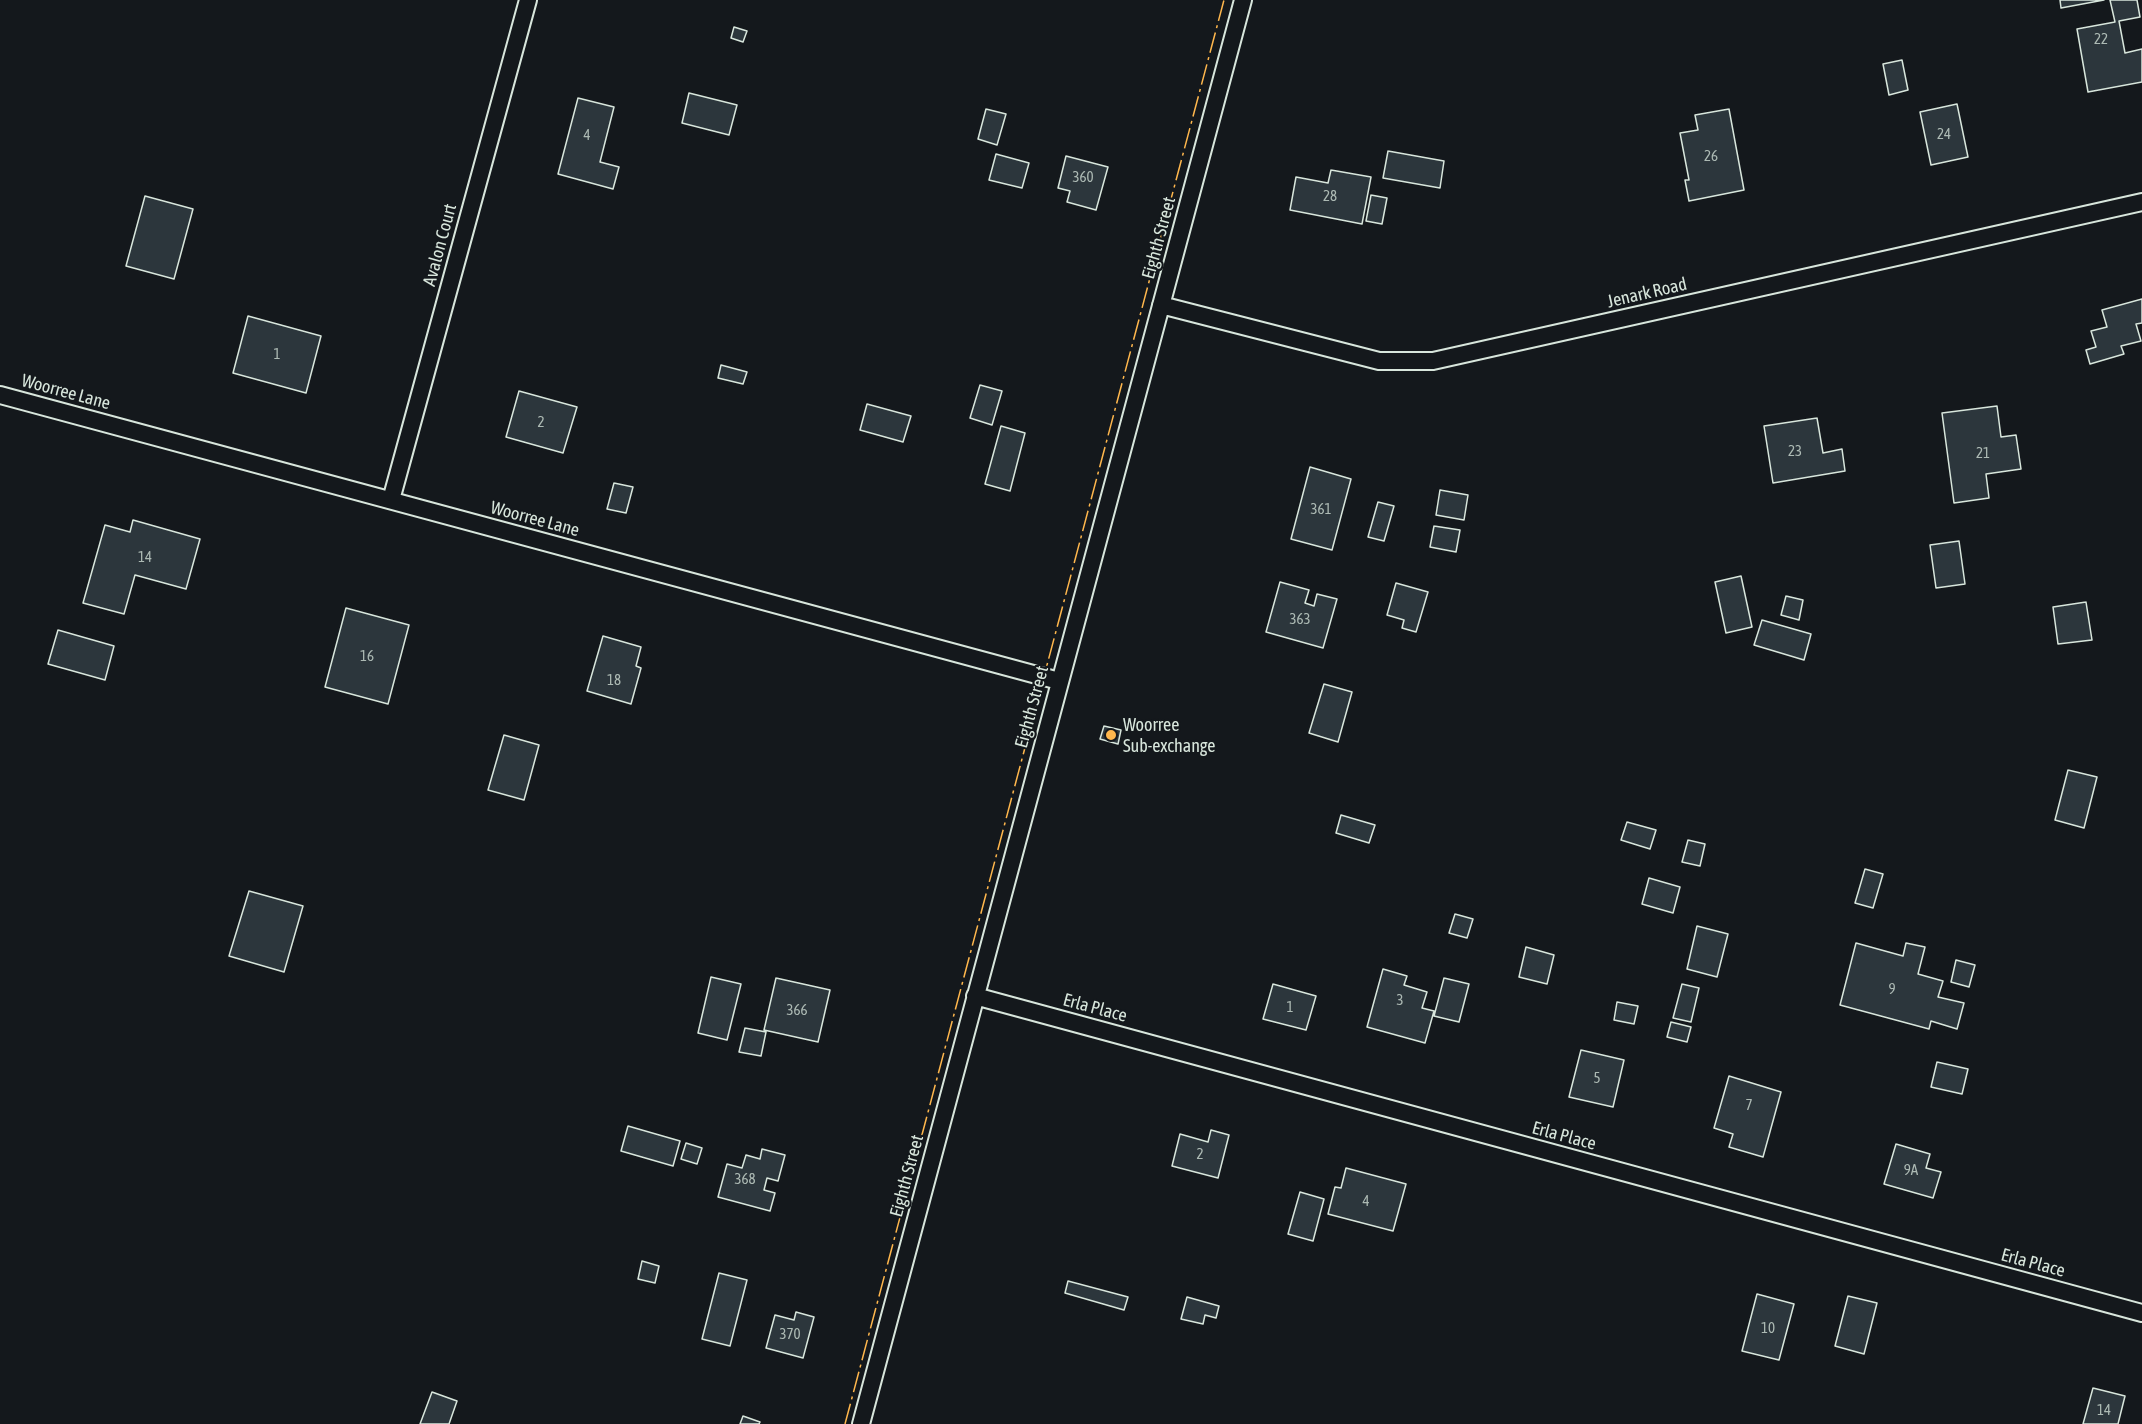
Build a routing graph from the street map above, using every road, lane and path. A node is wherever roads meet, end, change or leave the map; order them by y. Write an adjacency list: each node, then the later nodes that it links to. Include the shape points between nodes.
1 (528, 0): 6 (street, Avalon Court)
2 (1243, 0): 4 (street, Eighth Street)
3 (2142, 202): 4 (street, Jenark Road, via 1433,361 1379,361)
4 (1161, 305): 7 (street, Eighth Street)
5 (0, 395): 6 (street, Woorree Lane)
6 (390, 500): 7 (street, Woorree Lane)
7 (1059, 681): 8 (street, Eighth Street)
8 (975, 996): 9 (street, Erla Place); 10 (street, Eighth Street)
9 (2142, 1313)
10 (861, 1424)

